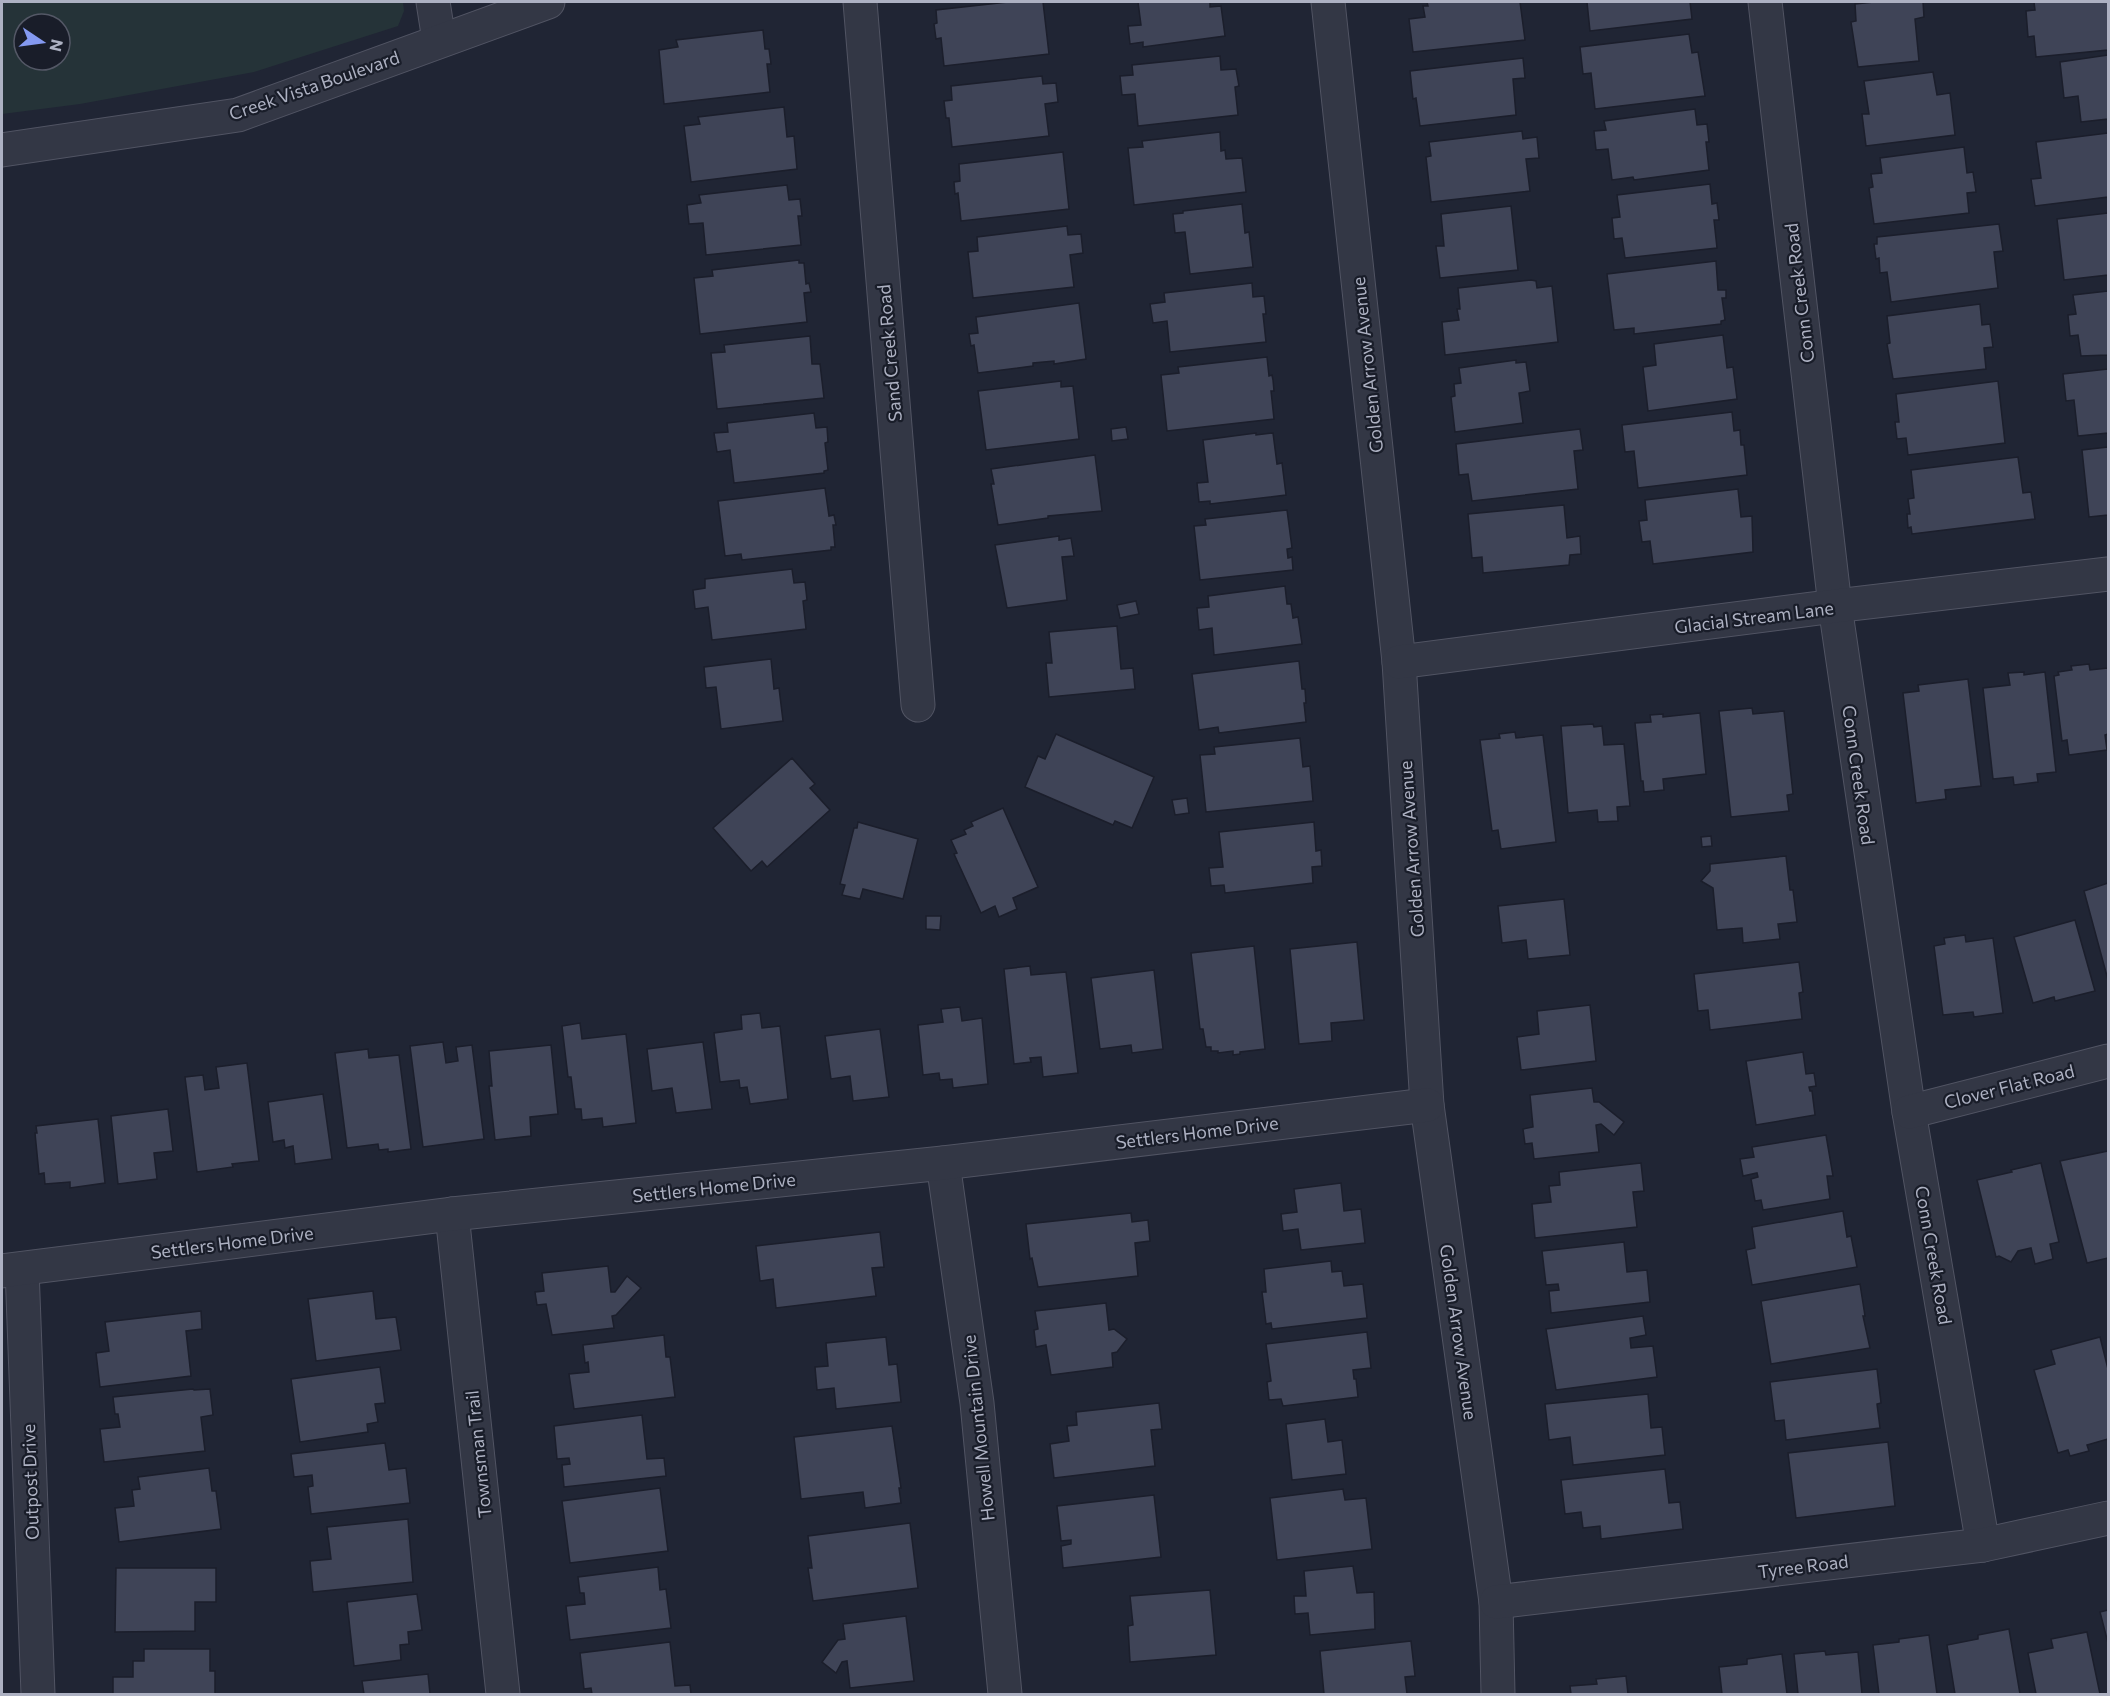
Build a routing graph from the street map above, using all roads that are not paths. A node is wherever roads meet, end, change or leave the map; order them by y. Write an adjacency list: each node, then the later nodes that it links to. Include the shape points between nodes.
1 (433, 2): 6 (street)
2 (548, 2): 6 (street, Creek Vista Boulevard)
3 (860, 2): 11 (street, Sand Creek Road)
4 (1328, 2): 10 (street, Golden Arrow Avenue)
5 (1765, 2): 9 (street, Conn Creek Road)
6 (439, 40): 7 (street, Creek Vista Boulevard, via 238,115)
7 (2, 150)
8 (2109, 574): 9 (street, Glacial Stream Lane)
9 (1835, 606): 10 (street, Glacial Stream Lane); 14 (street, Conn Creek Road)
10 (1399, 662): 13 (street, Golden Arrow Avenue)
11 (918, 705)
12 (2109, 1061): 14 (street, Clover Flat Road)
13 (1427, 1104): 15 (street, Settlers Home Drive); 20 (street, Golden Arrow Avenue)
14 (1909, 1112): 19 (street, Conn Creek Road)
15 (943, 1163): 16 (street, Settlers Home Drive); 23 (street, Howell Mountain Drive, via 977,1403)
16 (452, 1214): 17 (street, Settlers Home Drive); 22 (street, Townsman Trail)
17 (12, 1270): 21 (street, Outpost Drive)
18 (2109, 1518): 19 (street, Tyree Road)
19 (1983, 1545): 20 (street, Tyree Road)
20 (1496, 1602): 24 (street, Golden Arrow Avenue)
21 (38, 1695)
22 (503, 1695)
23 (1005, 1695)
24 (1498, 1695)

